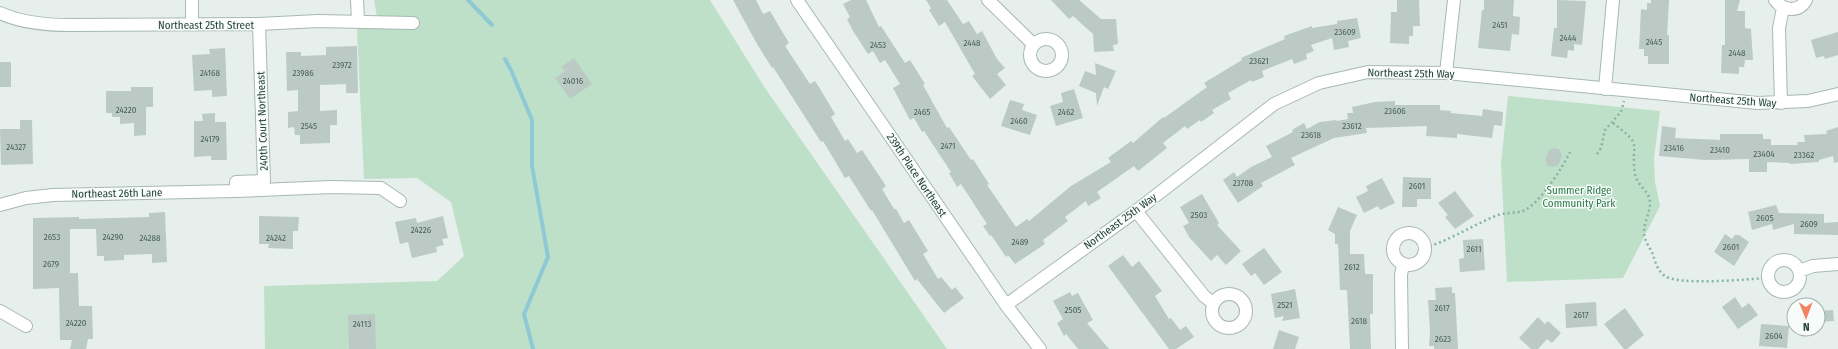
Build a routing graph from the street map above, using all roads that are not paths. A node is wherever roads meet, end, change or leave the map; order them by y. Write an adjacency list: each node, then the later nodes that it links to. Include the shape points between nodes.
1 (192, 0): 12 (street)
2 (357, 0): 10 (street)
3 (797, 0): 27 (street, 239th Place Northeast)
4 (988, 0): 14 (street)
5 (1454, 0): 15 (street)
6 (1613, 0): 16 (street)
7 (1806, 0): 8 (street, via 1795,9)
8 (1779, 4): 18 (street)
9 (0, 13): 12 (street, Northeast 25th Street, via 49,25)
10 (358, 21): 11 (street, Northeast 25th Street); 13 (street, Northeast 25th Street)
11 (413, 23)
12 (192, 24): 13 (street, Northeast 25th Street)
13 (259, 24): 19 (street, 240th Court Northeast, via 264,181 236,182)
14 (1033, 44)
15 (1446, 73): 16 (street, Northeast 25th Way); 22 (street, Northeast 25th Way, via 1368,72 1319,83 1274,104)
16 (1605, 89): 18 (street, Northeast 25th Way)
17 (1838, 94): 18 (street, Northeast 25th Way, via 1808,101)
18 (1781, 103)
19 (236, 191): 20 (street, Northeast 26th Lane, via 331,187 380,188); 21 (street, Northeast 26th Lane, via 47,195)
20 (400, 201)
21 (0, 204)
22 (1136, 211): 26 (street, via 1204,296); 27 (street, Northeast 25th Way)
23 (1403, 264): 23 (street, via 1409,266 1422,258 1424,243 1417,235 1402,236 1393,248 1396,258); 31 (street)
24 (1838, 264): 25 (street)
25 (1799, 270): 25 (street, via 1799,281 1789,292 1779,292 1771,286 1768,278 1772,266 1781,261 1792,263)
26 (1214, 303)
27 (1006, 304): 30 (street, 239th Place Northeast)
28 (0, 311): 29 (street)
29 (26, 326)
30 (1040, 349)
31 (1402, 349)

